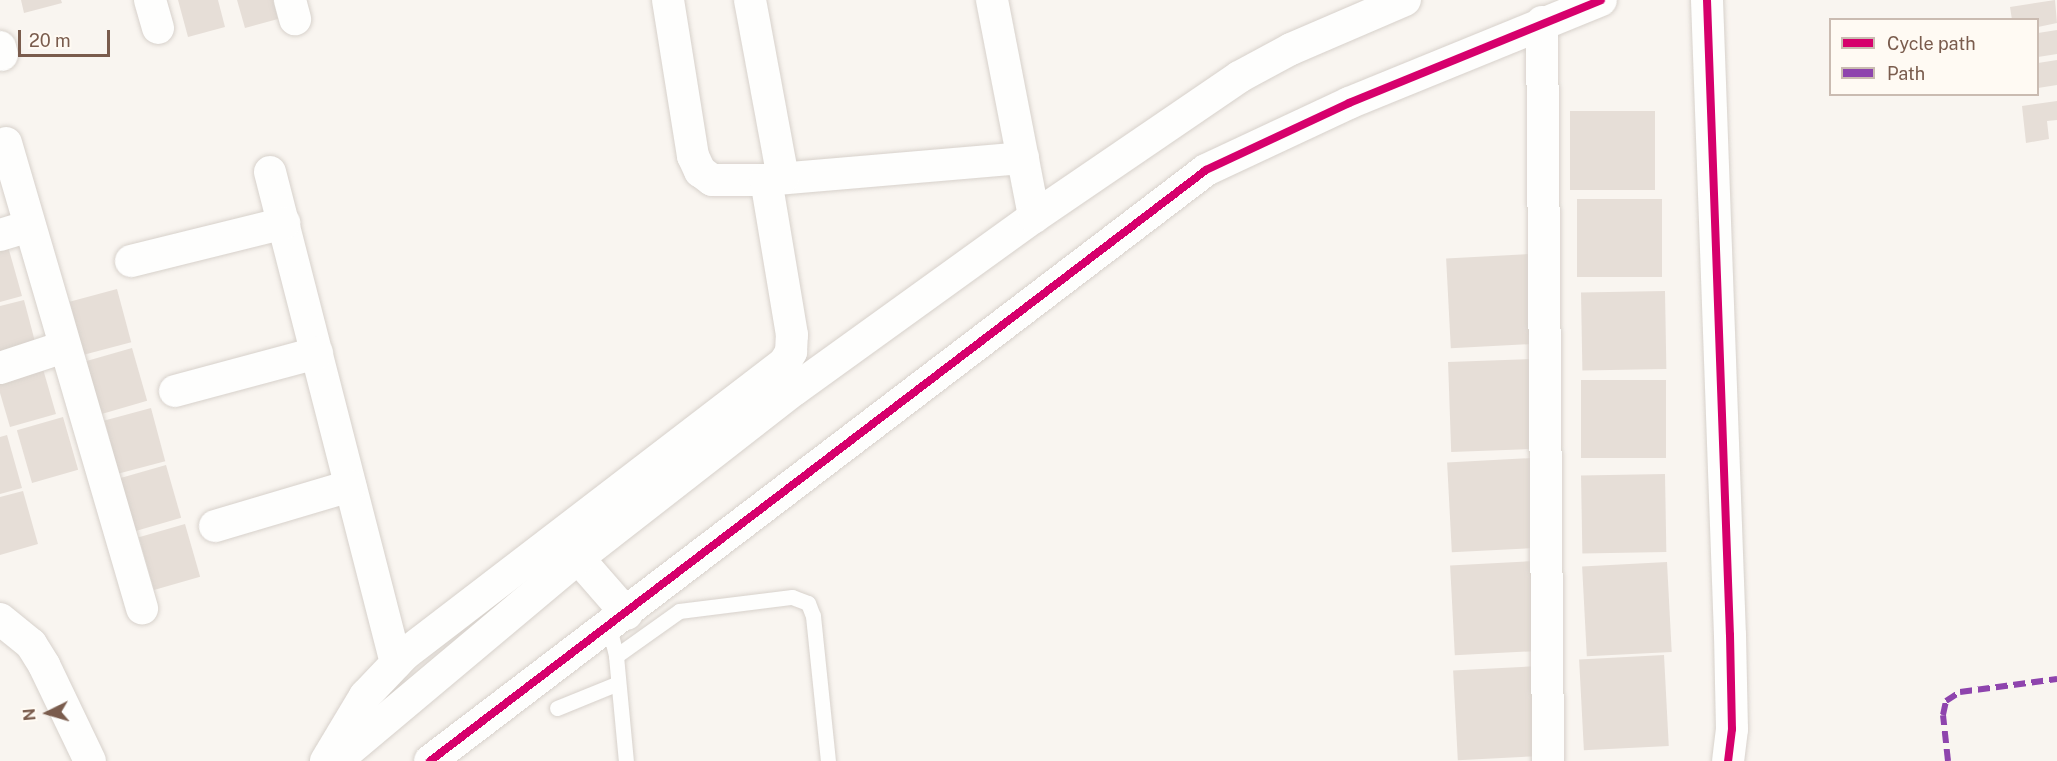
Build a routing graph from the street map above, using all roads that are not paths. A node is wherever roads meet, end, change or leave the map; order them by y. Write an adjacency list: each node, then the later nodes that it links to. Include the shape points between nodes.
1 (668, 0): 11 (street, via 693,156 700,171 719,181)
2 (750, 0): 11 (street)
3 (992, 0): 9 (street)
4 (1405, 0): 12 (street, via 1292,49 1239,78)
5 (1601, 0): 7 (street)
6 (1707, 0): 37 (street, via 1730,635)
7 (1542, 22): 26 (street, via 1317,117 1206,170); 36 (street)
8 (6, 143): 14 (street)
9 (1023, 158): 11 (street); 12 (street)
10 (270, 172): 13 (street)
11 (775, 179): 27 (street, via 792,335 791,352 785,363)
12 (1034, 217): 23 (street, via 794,390)
13 (284, 223): 16 (street); 18 (street)
14 (30, 226): 15 (street); 17 (street)
15 (0, 235)
16 (131, 261)
17 (64, 347): 19 (street); 24 (street)
18 (317, 353): 20 (street); 21 (street)
19 (0, 368)
20 (175, 391)
21 (350, 486): 22 (street); 27 (street)
22 (215, 526)
23 (585, 565): 26 (street); 32 (street)
24 (142, 609)
25 (0, 619): 30 (street, via 30,644 44,664)
26 (618, 625): 28 (lane); 33 (street); 35 (lane, via 679,611 792,597 808,603 813,616)
27 (396, 663): 31 (street, via 365,696)
28 (616, 684): 29 (lane); 34 (lane)
29 (557, 708)
30 (90, 761)
31 (326, 761)
32 (336, 761)
33 (430, 761)
34 (626, 761)
35 (828, 761)
36 (1548, 761)
37 (1728, 761)

